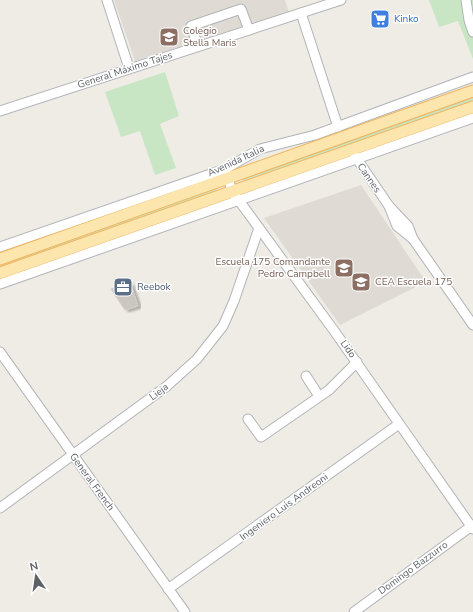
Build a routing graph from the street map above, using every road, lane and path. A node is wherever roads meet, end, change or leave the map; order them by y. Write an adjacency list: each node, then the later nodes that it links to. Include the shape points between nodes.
1 (107, 0): 8 (street)
2 (341, 0): 4 (street, General Máximo Tajes)
3 (466, 0): 6 (street, via 468,20)
4 (301, 13): 5 (street, General Máximo Tajes); 14 (street)
5 (249, 30): 7 (street, General Máximo Tajes); 7 (street, via 242,9 191,26)
6 (473, 32)
7 (198, 46): 8 (street, General Máximo Tajes)
8 (129, 68): 12 (street, General Máximo Tajes)
9 (473, 77): 14 (street, Avenida Italia)
10 (473, 91): 17 (main road, Avenida Italia)
11 (473, 107): 15 (main road)
12 (0, 111)
13 (473, 118): 16 (street)
14 (338, 127): 17 (street, Avenida Italia, via 260,149)
15 (351, 150): 16 (street, Cannes); 18 (main road)
16 (356, 160): 19 (street); 25 (street, Cannes, via 389,206 397,226 413,239)
17 (226, 174): 18 (street, Lido); 21 (street, Avenida Italia); 22 (main road, Avenida Italia)
18 (232, 191): 19 (street, Lido); 23 (main road)
19 (239, 201): 20 (street, Lido); 24 (street)
20 (259, 228): 27 (street, Lido); 32 (street, Lieja, via 234,301 223,326 209,346 167,386)
21 (0, 247)
22 (0, 259)
23 (0, 273)
24 (0, 284)
25 (473, 325)
26 (0, 352): 32 (street, General French)
27 (357, 362): 29 (street, via 339,381); 31 (street, Lido)
28 (306, 376): 29 (street)
29 (319, 396): 30 (street, via 261,437)
30 (248, 419)
31 (399, 424): 34 (street, Lido); 35 (street, Ingeniero Luis Andreoni)
32 (72, 456): 33 (street, Lieja); 35 (street, General French)
33 (0, 508)
34 (472, 527): 37 (street, Domingo Bazzurro)
35 (168, 589): 36 (street, General French)
36 (185, 612)
37 (354, 612)

